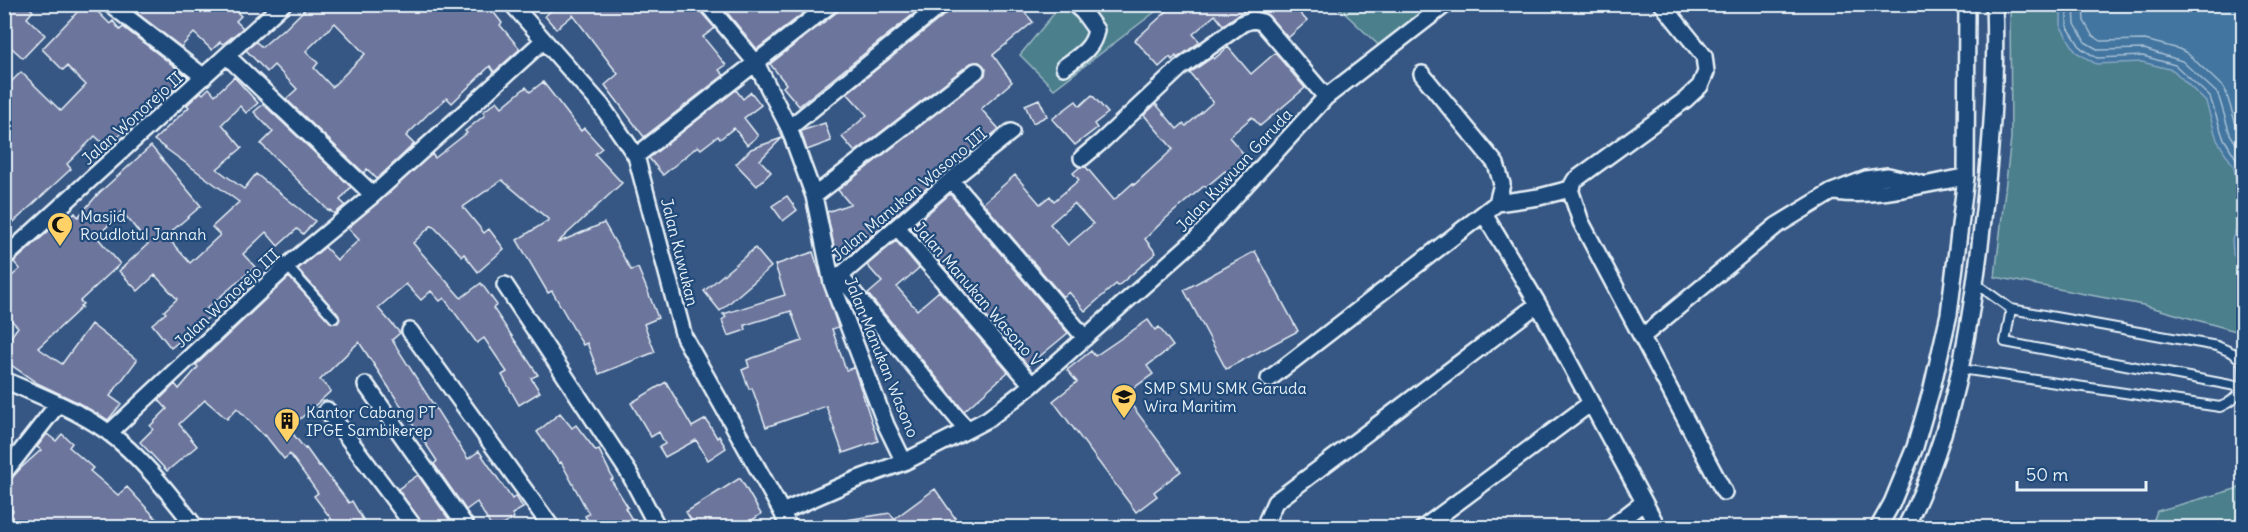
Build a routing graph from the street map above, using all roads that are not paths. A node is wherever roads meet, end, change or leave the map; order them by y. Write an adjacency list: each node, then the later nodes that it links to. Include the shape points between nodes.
1 (110, 4): 18 (street)
2 (283, 4): 13 (street, Jalan Wonorejo II)
3 (512, 4): 12 (street, Jalan Kuwukan)
4 (831, 4): 14 (street)
5 (942, 4): 20 (street)
6 (1074, 4): 15 (street, via 1096,30 1095,40)
7 (1446, 4): 19 (street, Jalan Kuwuan Garuda)
8 (1662, 4): 26 (street, via 1704,56 1706,72 1700,86 1575,180)
9 (1967, 4): 24 (street)
10 (1994, 4): 35 (street, via 1988,180)
11 (710, 6): 14 (street, Jalan Manukan Wasono)
12 (543, 41): 22 (street, Jalan Kuwukan, via 601,105); 27 (street, Jalan Wonorejo III)
13 (227, 56): 18 (street, Jalan Wonorejo II); 27 (street)
14 (756, 63): 20 (street, Jalan Manukan Wasono); 22 (street)
15 (1064, 67)
16 (976, 71): 28 (street)
17 (1422, 74): 29 (street, via 1496,164 1502,184)
18 (204, 77): 32 (street, Jalan Wonorejo II)
19 (1326, 98): 23 (street, via 1262,22 1253,20 1180,68); 42 (street, Jalan Kuwuan Garuda, via 1197,238)
20 (789, 128): 28 (street, Jalan Manukan Wasono)
21 (1011, 132): 25 (street, Jalan Manukan Wasono III)
22 (636, 156): 58 (street, Jalan Kuwukan, via 684,337)
23 (1082, 158)
24 (1966, 177): 41 (street, via 1922,184 1888,176 1866,179 1832,192 1776,226); 69 (street, via 1949,314 1932,388 1915,447)
25 (951, 180): 31 (street, Jalan Manukan Wasono III); 42 (street)
26 (1570, 189): 29 (street); 41 (street, via 1581,222)
27 (373, 195): 33 (street, Jalan Wonorejo III)
28 (814, 196): 34 (street, Jalan Manukan Wasono)
29 (1497, 203): 30 (street)
30 (1484, 214): 37 (street); 44 (street)
31 (897, 227): 34 (street, Jalan Manukan Wasono III); 47 (street, Jalan Manukan Wasono V)
32 (4, 258)
33 (287, 266): 39 (lane); 53 (street, Jalan Wonorejo III)
34 (836, 280): 52 (street); 54 (street, Jalan Manukan Wasono, via 886,425)
35 (1975, 283): 38 (lane); 43 (street)
36 (505, 285): 63 (street, via 629,473)
37 (1538, 304): 49 (street); 65 (street, via 1275,502 1267,520)
38 (2011, 309): 48 (lane, via 2217,346 2243,362); 48 (lane, via 2005,342)
39 (334, 318)
40 (410, 331): 62 (street)
41 (1643, 336): 56 (street)
42 (1085, 338): 47 (street, Jalan Kuwuan Garuda)
43 (1961, 369): 48 (lane, via 2220,407 2232,402); 70 (street, via 1936,456)
44 (1269, 379)
45 (4, 380): 50 (street)
46 (366, 385): 61 (street)
47 (1032, 385): 52 (street, Jalan Kuwuan Garuda)
48 (2241, 387)
49 (1591, 403): 57 (street); 66 (street)
50 (58, 404): 53 (street); 55 (street)
51 (327, 410): 60 (street)
52 (967, 430): 54 (street, Jalan Kuwuan Garuda)
53 (109, 433): 59 (street, via 159,483)
54 (904, 462): 58 (street, Jalan Kuwuan Garuda)
55 (4, 473)
56 (1724, 492)
57 (1644, 502): 67 (street); 68 (street)
58 (782, 512): 64 (street, Jalan Kuwukan)
59 (196, 528)
60 (415, 528)
61 (467, 528)
62 (552, 528)
63 (658, 528)
64 (789, 528)
65 (1268, 528)
66 (1423, 528)
67 (1610, 528)
68 (1658, 528)
69 (1878, 528)
70 (1905, 528)

